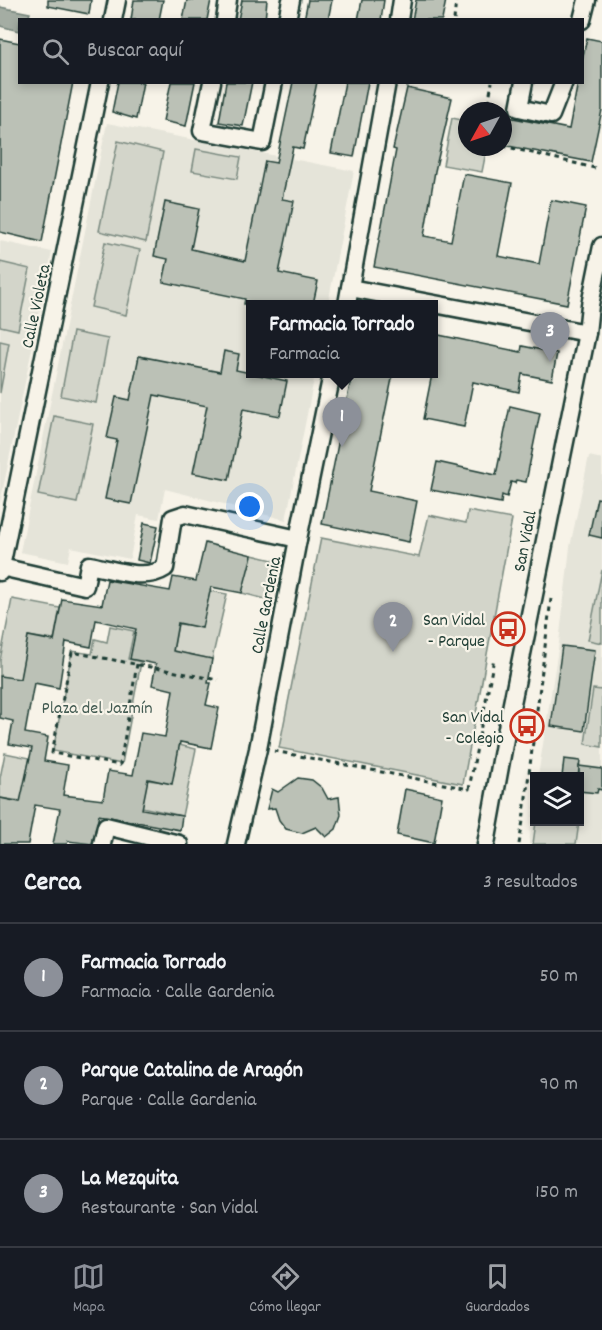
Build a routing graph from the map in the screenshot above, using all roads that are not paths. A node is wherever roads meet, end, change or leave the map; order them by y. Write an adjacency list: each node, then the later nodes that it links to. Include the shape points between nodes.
1 (117, 0): 6 (street)
2 (228, 0): 7 (street)
3 (291, 0): 8 (street)
4 (402, 0): 9 (street)
5 (586, 0): 10 (street)
6 (113, 18)
7 (225, 18)
8 (287, 18)
9 (399, 18)
10 (582, 18)
11 (100, 84): 25 (street, Calle Violeta)
12 (212, 84): 13 (street, via 202,131 262,142)
13 (274, 84)
14 (387, 84): 18 (street)
15 (524, 84): 16 (street, via 519,108 551,115)
16 (563, 84)
17 (602, 246): 20 (street, San Vidal)
18 (348, 296): 19 (street)
19 (374, 300)
20 (596, 306): 22 (street, San Vidal)
21 (438, 310): 22 (street)
22 (587, 333): 29 (street, San Vidal)
23 (331, 378): 24 (street, Calle Gardenia)
24 (298, 539): 25 (street, via 185,513 173,518 165,568 157,573 89,564 85,586); 28 (street, Calle Gardenia)
25 (0, 569)
26 (102, 844): 27 (street, via 106,826)
27 (179, 844)
28 (236, 844)
29 (486, 844)

